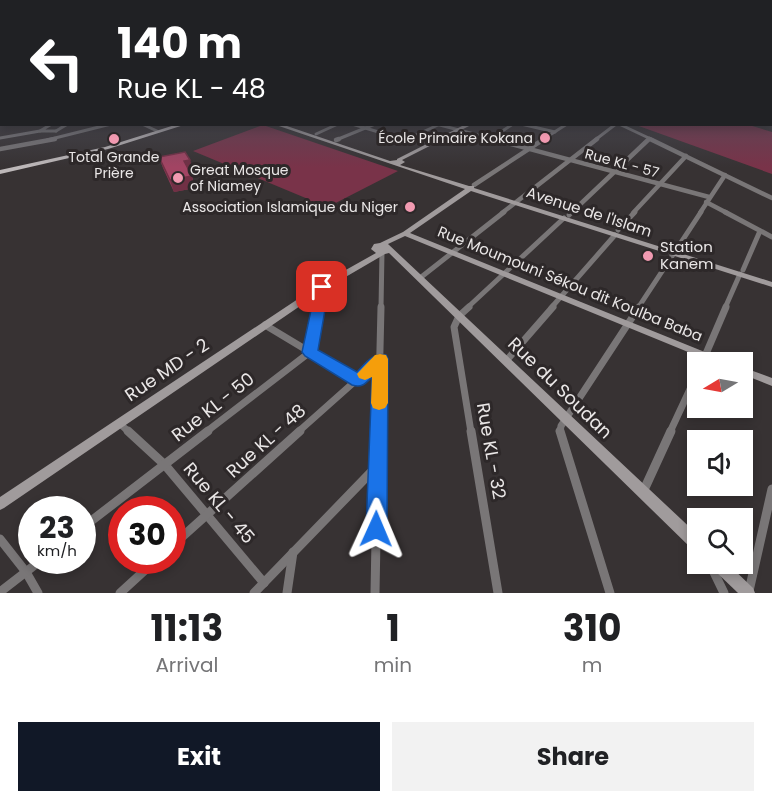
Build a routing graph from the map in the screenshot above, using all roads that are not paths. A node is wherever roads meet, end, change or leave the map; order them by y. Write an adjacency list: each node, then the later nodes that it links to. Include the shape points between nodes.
1 (48, 126): 21 (street)
2 (64, 126): 22 (street)
3 (104, 126): 29 (street)
4 (146, 126): 23 (street)
5 (171, 126): 23 (main road)
6 (178, 126): 27 (main road)
7 (280, 126): 37 (street, Avenue de l'Islam)
8 (294, 126): 26 (street, Avenue de l'Islam)
9 (334, 126): 26 (street)
10 (358, 126): 20 (street)
11 (370, 126): 20 (street)
12 (435, 126): 20 (street, via 404,140)
13 (441, 126): 24 (street, Rue KL - 57)
14 (468, 126): 24 (street)
15 (510, 126): 30 (street)
16 (530, 126): 25 (street)
17 (564, 126): 25 (street)
18 (615, 126): 36 (street)
19 (622, 126): 31 (street)
20 (365, 128): 32 (street)
21 (40, 131): 22 (street); 28 (street)
22 (56, 131): 29 (street)
23 (157, 131): 27 (main road)
24 (459, 131): 30 (street, Rue KL - 57); 37 (street)
25 (555, 132): 34 (street)
26 (316, 134): 32 (street, Avenue de l'Islam)
27 (142, 136): 38 (main road, via 70,157)
28 (0, 138)
29 (60, 138): 33 (street)
30 (490, 139): 34 (street, Rue KL - 57)
31 (649, 139): 35 (street); 39 (street)
32 (336, 140): 37 (street, Avenue de l'Islam)
33 (0, 149)
34 (529, 149): 36 (street, Rue KL - 57); 42 (street)
35 (686, 156): 40 (street); 41 (street)
36 (569, 160): 39 (street, Rue KL - 57); 45 (street)
37 (397, 162): 42 (street, Avenue de l'Islam)
38 (0, 170)
39 (613, 172): 41 (street, Rue KL - 57); 46 (street)
40 (725, 175): 43 (street); 44 (street)
41 (660, 184): 44 (street, Rue KL - 57); 48 (street)
42 (472, 186): 45 (street, Avenue de l'Islam); 49 (street, Rue MD - 2)
43 (772, 198)
44 (707, 200): 47 (street, Rue KL - 57); 52 (street)
45 (518, 201): 46 (street, Avenue de l'Islam); 53 (street)
46 (566, 216): 48 (street, Avenue de l'Islam); 58 (street)
47 (760, 231): 50 (street, Rue KL - 57); 57 (street)
48 (617, 232): 52 (street, Avenue de l'Islam); 63 (street)
49 (405, 233): 51 (street, Rue MD - 2); 53 (street, Rue Moumouni Sékou dit Koulba Baba)
50 (772, 237)
51 (385, 250): 54 (street, Rue MD - 2); 55 (street); 56 (street, Rue MD - 2); 59 (street, Rue du Soudan)
52 (675, 251): 57 (street, Avenue de l'Islam); 65 (street)
53 (453, 253): 58 (street, Rue Moumouni Sékou dit Koulba Baba); 59 (street)
54 (366, 261): 55 (street); 56 (street, Rue MD - 2)
55 (382, 264): 70 (street)
56 (355, 267): 62 (street, Rue MD - 2)
57 (741, 272): 60 (street, Avenue de l'Islam); 61 (street, Avenue de l'Islam); 69 (street)
58 (503, 273): 63 (street, Rue Moumouni Sékou dit Koulba Baba); 64 (street)
59 (420, 278): 64 (street, Rue du Soudan)
60 (772, 280)
61 (772, 285)
62 (322, 287): 66 (street, Rue MD - 2); 67 (street)
63 (563, 298): 65 (street, Rue Moumouni Sékou dit Koulba Baba); 71 (street)
64 (459, 316): 71 (street, Rue du Soudan); 102 (street, Rue KL - 32, via 454,334)
65 (629, 324): 68 (street, Rue Moumouni Sékou dit Koulba Baba); 76 (street)
66 (265, 325): 67 (street); 77 (street, Rue MD - 2)
67 (310, 352): 73 (street); 78 (street, Rue KL - 50)
68 (689, 352)
69 (707, 352)
70 (380, 359): 73 (street, Rue KL - 48); 79 (street)
71 (506, 361): 76 (street, Rue du Soudan)
72 (753, 374): 74 (street)
73 (358, 381): 83 (street, Rue KL - 48)
74 (772, 382)
75 (687, 396): 81 (street)
76 (566, 419): 81 (street, Rue du Soudan); 103 (street, via 560,432)
77 (119, 423): 78 (street, Rue KL - 45); 82 (street, Rue MD - 2)
78 (165, 465): 83 (street, Rue KL - 45); 84 (street, Rue KL - 50)
79 (378, 465): 88 (street); 101 (street)
80 (772, 489): 105 (street)
81 (643, 493): 86 (street, Rue du Soudan)
82 (0, 504)
83 (208, 514): 85 (street, Rue KL - 48); 95 (street, Rue KL - 45)
84 (96, 517)
85 (186, 534)
86 (687, 535)
87 (0, 539): 89 (street)
88 (293, 552): 95 (street); 100 (street)
89 (18, 562)
90 (23, 574): 96 (street)
91 (27, 574): 97 (street)
92 (141, 574): 98 (street)
93 (715, 574): 104 (street)
94 (728, 574): 105 (street)
95 (264, 583): 99 (street)
96 (0, 592)
97 (38, 593)
98 (120, 593)
99 (254, 593)
100 (287, 593)
101 (375, 593)
102 (498, 593)
103 (610, 593)
104 (724, 593)
105 (748, 593)

